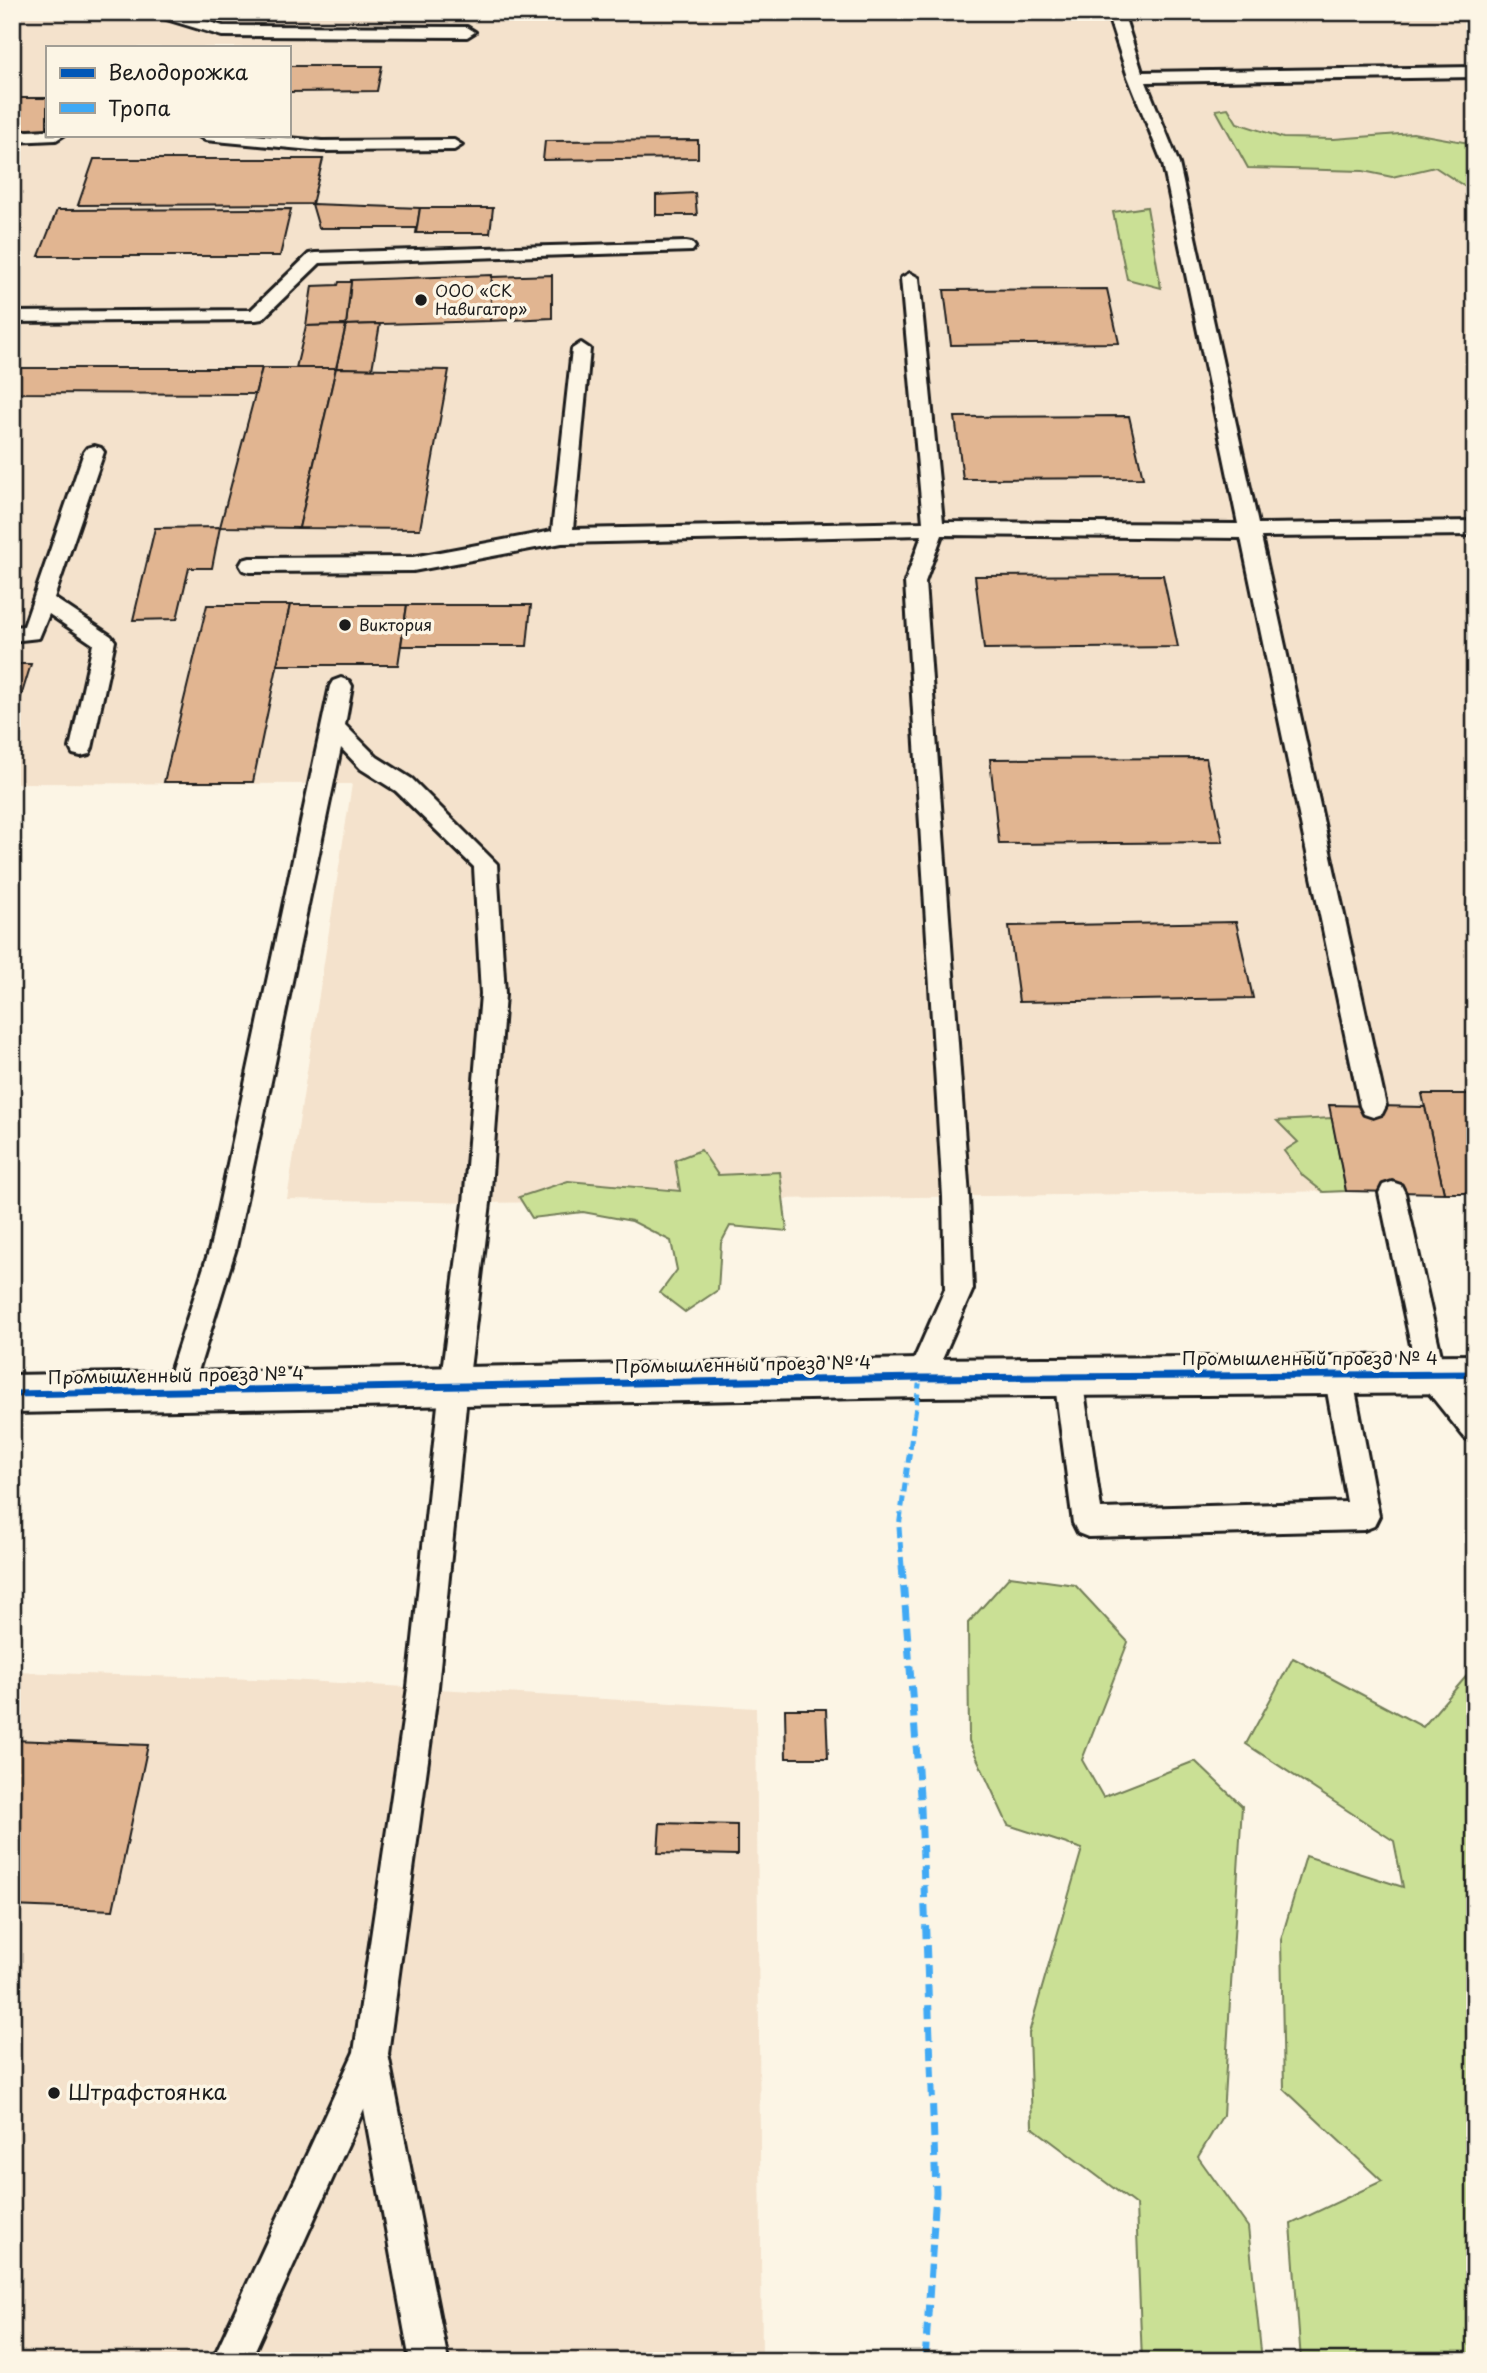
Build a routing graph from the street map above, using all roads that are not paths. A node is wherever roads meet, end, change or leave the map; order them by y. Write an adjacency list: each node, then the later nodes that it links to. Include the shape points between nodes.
1 (158, 12): 3 (lane, via 222,31)
2 (1115, 12): 5 (lane)
3 (467, 32)
4 (1475, 72): 5 (lane)
5 (1136, 77): 17 (lane, via 1171,164)
6 (46, 135): 8 (lane)
7 (216, 136): 9 (lane, via 322,146)
8 (12, 137)
9 (454, 145)
10 (686, 247): 12 (lane, via 314,258 256,315)
11 (910, 278): 15 (lane)
12 (12, 317)
13 (581, 349): 18 (lane)
14 (94, 452): 20 (lane)
15 (934, 528): 17 (lane); 18 (lane); 31 (lane, via 915,582 959,1289)
16 (1475, 528): 17 (lane)
17 (1250, 531): 25 (lane)
18 (562, 536): 19 (lane, via 413,564)
19 (250, 565)
20 (43, 600): 21 (lane, via 32,633); 24 (lane, via 104,641)
21 (12, 634)
22 (341, 686): 23 (lane)
23 (334, 727): 32 (lane, via 369,764 404,785 485,864 493,995 477,1203); 33 (lane, via 223,1248)
24 (81, 748)
25 (1373, 1106)
26 (1392, 1192): 28 (lane)
27 (1338, 1374): 28 (street, Промышленный проезд № 4); 30 (street, Промышленный проезд № 4); 30 (lane, via 1364,1517 1088,1523)
28 (1431, 1374): 29 (street, Промышленный проезд № 4); 35 (lane)
29 (1475, 1374)
30 (1068, 1377): 31 (street, Промышленный проезд № 4)
31 (920, 1378): 32 (street, Промышленный проезд № 4)
32 (454, 1386): 33 (street, Промышленный проезд № 4); 36 (lane, via 423,1687)
33 (178, 1391): 34 (street, Промышленный проезд № 4)
34 (12, 1394)
35 (1475, 1429)
36 (371, 2054): 37 (lane); 38 (lane)
37 (231, 2361)
38 (429, 2361)

